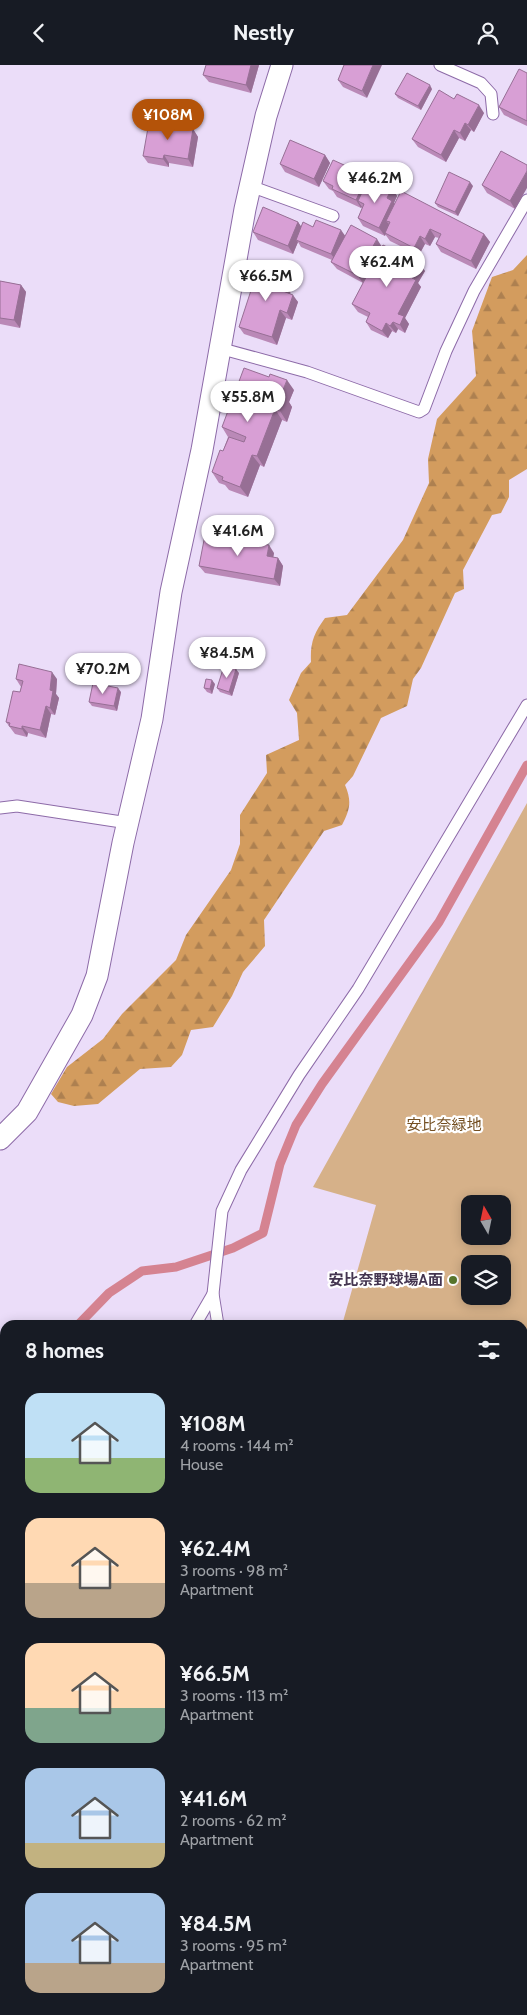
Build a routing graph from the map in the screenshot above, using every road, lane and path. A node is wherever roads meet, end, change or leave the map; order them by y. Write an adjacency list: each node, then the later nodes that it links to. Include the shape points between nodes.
1 (282, 65): 4 (street)
2 (440, 65): 3 (lane, via 481,83 491,94)
3 (493, 114)
4 (250, 186): 6 (lane); 7 (street)
5 (527, 200): 7 (lane, via 474,291 424,409 419,412 307,373)
6 (333, 216)
7 (219, 348): 10 (street, via 202,449 171,592 152,719)
8 (527, 705): 12 (lane, via 358,989 299,1075 241,1170 222,1211)
9 (0, 808): 10 (lane, via 17,806)
10 (128, 823): 11 (street, via 97,976 82,1015 27,1112)
11 (0, 1139)
12 (213, 1293): 13 (lane); 14 (lane)
13 (198, 1320)
14 (217, 1320)

